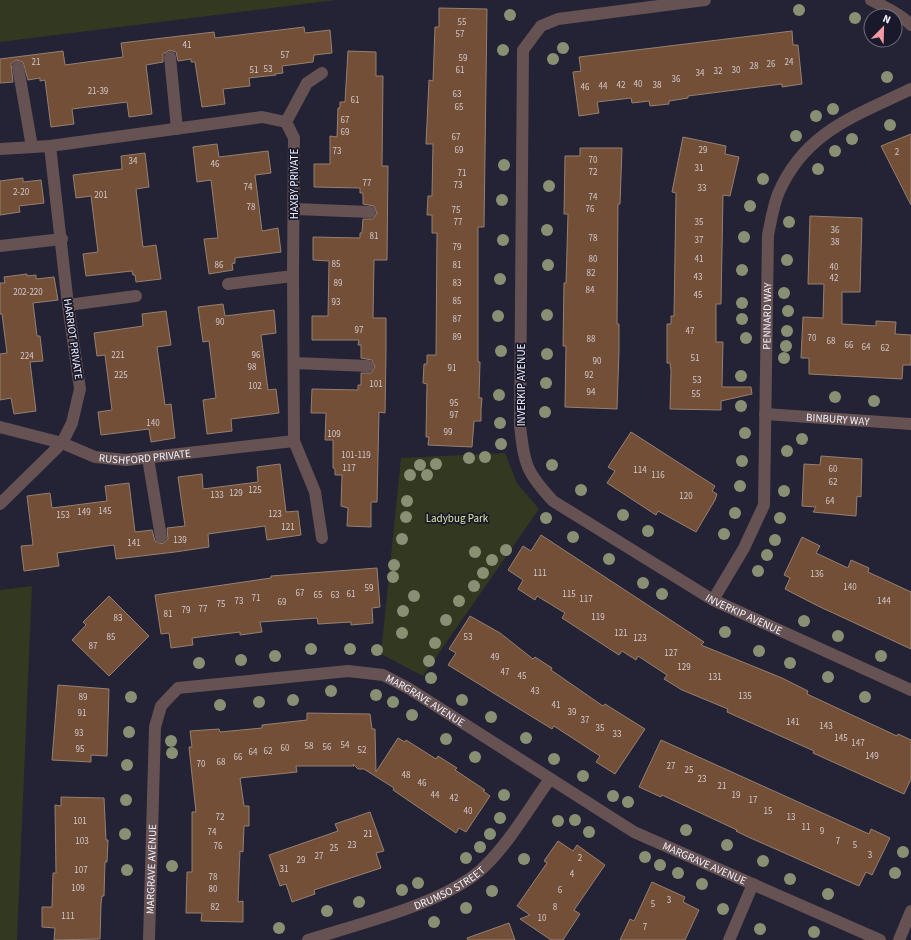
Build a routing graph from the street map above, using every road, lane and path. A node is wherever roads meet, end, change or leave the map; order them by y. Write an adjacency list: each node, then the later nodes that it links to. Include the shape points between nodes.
1 (705, 0): 32 (street, INVERKIP AVENUE, via 558,19 541,26 523,50 520,425 525,461 534,481 553,501)
2 (871, 0): 3 (street)
3 (911, 25)
4 (170, 57): 9 (street)
5 (18, 67): 11 (street)
6 (322, 73): 8 (street, via 307,83)
7 (911, 89): 23 (street, PENNARD WAY, via 822,135 803,152 778,194 768,235)
8 (286, 122): 9 (street, via 262,117); 13 (street, HAXBY PRIVATE, via 294,138)
9 (177, 129): 10 (street)
10 (50, 146): 11 (street); 15 (street, HARRIOT PRIVATE)
11 (32, 147): 12 (street)
12 (0, 148)
13 (295, 209): 14 (street); 17 (street, HAXBY PRIVATE)
14 (370, 212)
15 (62, 239): 16 (street); 20 (street, HARRIOT PRIVATE)
16 (0, 246)
17 (293, 276): 18 (street); 21 (street, HAXBY PRIVATE)
18 (228, 284)
19 (136, 296): 20 (street)
20 (68, 305): 27 (street, HARRIOT PRIVATE, via 80,389 72,423)
21 (295, 363): 22 (street); 26 (street, HAXBY PRIVATE)
22 (368, 366)
23 (765, 414): 24 (street, BINBURY WAY); 32 (street, PENNARD WAY, via 764,505 744,548)
24 (911, 424)
25 (0, 427): 27 (street, RUSHFORD PRIVATE)
26 (294, 441): 28 (street, RUSHFORD PRIVATE); 31 (street, via 315,492)
27 (62, 443): 28 (street, RUSHFORD PRIVATE, via 95,457 126,460); 29 (street, HARRIOT PRIVATE)
28 (148, 458): 30 (street)
29 (0, 504)
30 (161, 536)
31 (322, 538)
32 (713, 600): 33 (street, INVERKIP AVENUE)
33 (911, 690)
34 (550, 779): 35 (street, MARGRAVE AVENUE, via 634,832); 37 (street, MARGRAVE AVENUE, via 383,674 348,671 178,688 161,706 155,727); 38 (street, DRUMSO STREET, via 500,850 483,868 460,885 427,901)
35 (753, 884): 39 (street); 40 (street, MARGRAVE AVENUE)
36 (911, 911): 41 (street)
37 (149, 940)
38 (308, 940)
39 (729, 940)
40 (880, 940)
41 (900, 940)

